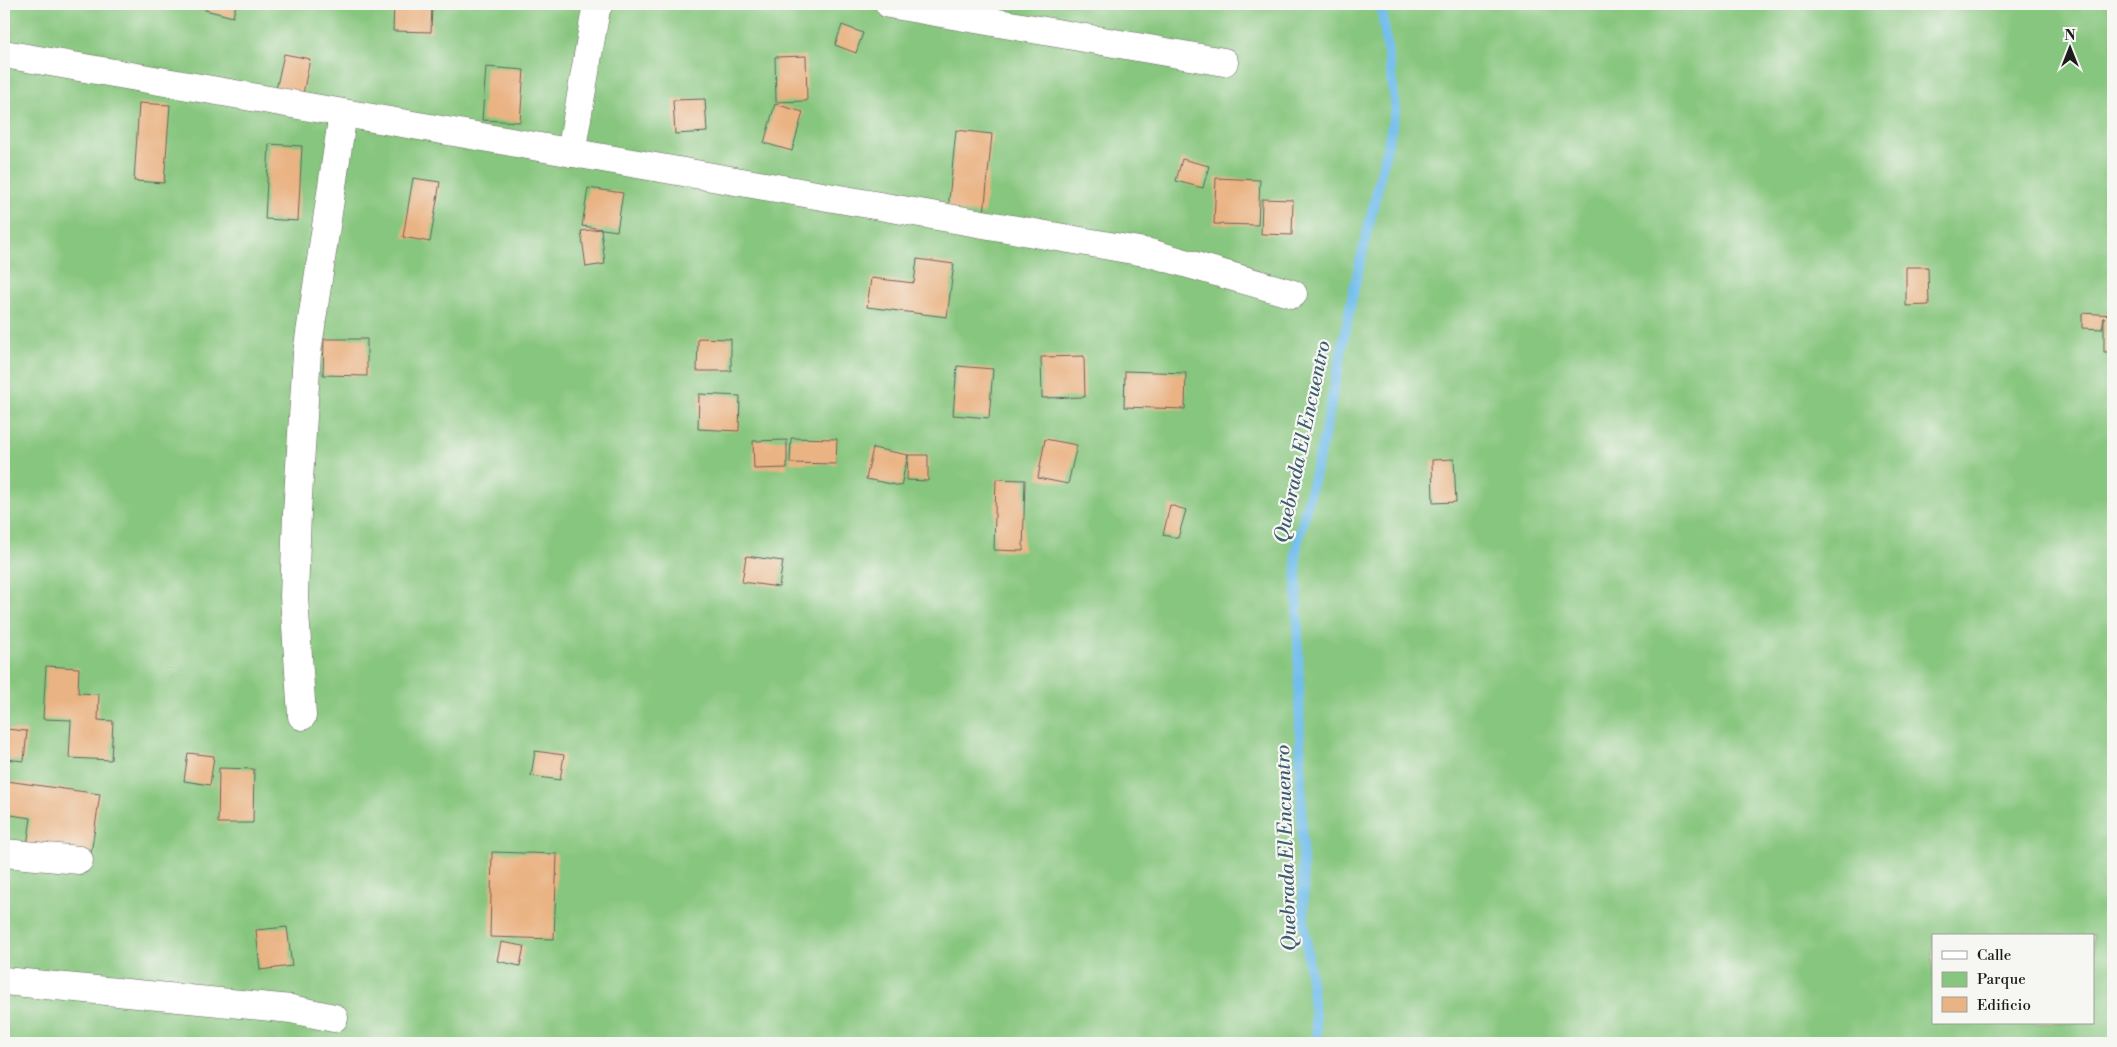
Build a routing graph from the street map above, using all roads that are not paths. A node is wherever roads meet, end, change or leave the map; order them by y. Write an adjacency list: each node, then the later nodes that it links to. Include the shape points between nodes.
1 (599, 4): 6 (street)
2 (889, 4): 4 (street)
3 (4, 54): 5 (street)
4 (1224, 62)
5 (343, 113): 6 (street); 8 (street, via 307,353 294,597)
6 (571, 153): 7 (street, via 1150,252)
7 (1294, 294)
8 (302, 716)
9 (4, 853): 10 (street)
10 (79, 860)
11 (4, 981): 12 (street, via 291,1009)
12 (334, 1018)

